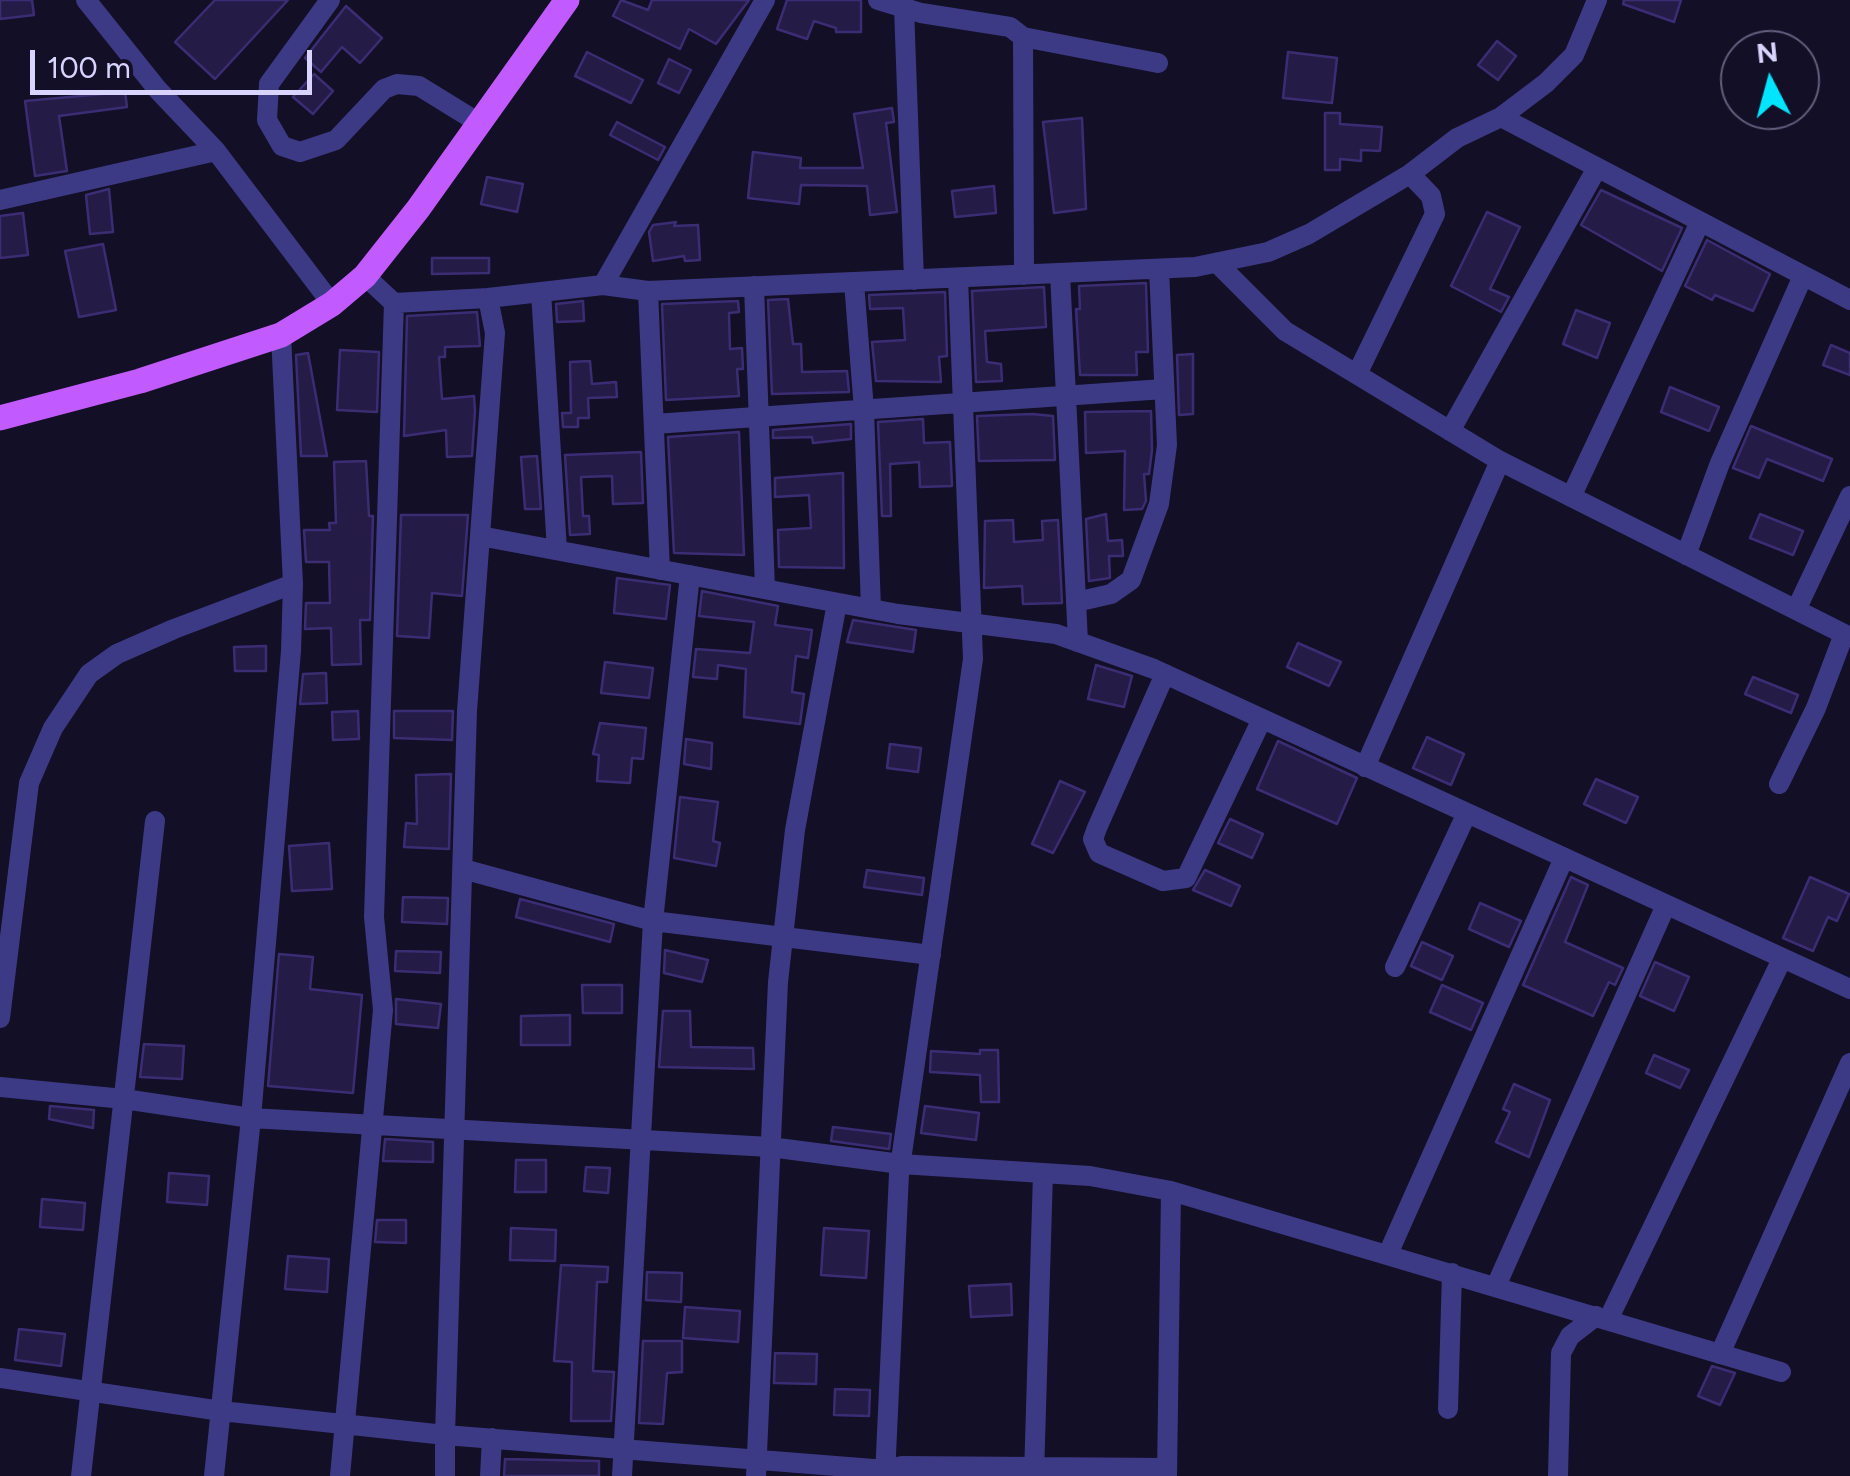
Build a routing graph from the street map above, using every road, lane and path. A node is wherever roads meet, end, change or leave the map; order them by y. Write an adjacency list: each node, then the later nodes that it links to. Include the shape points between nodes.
1 (86, 0): 12 (street)
2 (330, 0): 11 (street, via 269,84 267,120 282,146 300,152 336,140 384,89 397,84 419,86)
3 (567, 0): 11 (main road)
4 (765, 0): 26 (street)
5 (878, 0): 7 (street)
6 (1597, 0): 10 (street, via 1574,54)
7 (904, 8): 8 (street, via 1010,27); 24 (street)
8 (1023, 37): 9 (street); 20 (street)
9 (1158, 63)
10 (1500, 118): 13 (street); 14 (street, via 1457,138)
11 (479, 123): 21 (main road)
12 (216, 151): 15 (street); 33 (street)
13 (1597, 168): 16 (street); 43 (street)
14 (1410, 174): 17 (street, via 1309,234); 35 (street, via 1431,196 1435,214)
15 (0, 200)
16 (1700, 222): 22 (street); 45 (street)
17 (1218, 264): 18 (street); 35 (street, via 1284,331)
18 (1159, 269): 19 (street); 36 (street)
19 (1060, 273): 20 (street); 37 (street)
20 (1024, 275): 23 (street)
21 (365, 276): 32 (street); 33 (main road)
22 (1802, 276): 31 (street); 49 (street)
23 (958, 278): 24 (street); 38 (street)
24 (914, 280): 25 (street)
25 (854, 282): 27 (street); 39 (street)
26 (604, 285): 28 (street); 29 (street)
27 (754, 286): 28 (street); 40 (street)
28 (648, 291): 42 (street)
29 (541, 292): 30 (street); 48 (street)
30 (488, 298): 32 (street); 47 (street, via 495,333)
31 (1850, 300)
32 (394, 303): 81 (street, via 374,916 383,1010)
33 (332, 304): 34 (main road)
34 (281, 335): 41 (main road); 52 (street)
35 (1356, 374): 43 (street)
36 (1164, 389): 37 (street); 55 (street, via 1164,479 1140,560 1121,589)
37 (1067, 396): 38 (street); 55 (street)
38 (964, 403): 39 (street); 58 (street)
39 (864, 410): 40 (street); 56 (street)
40 (758, 417): 42 (street); 53 (street)
41 (0, 418)
42 (654, 424): 50 (street)
43 (1450, 431): 44 (street)
44 (1500, 460): 45 (street); 63 (street)
45 (1571, 496): 49 (street)
46 (1850, 496): 57 (street)
47 (480, 536): 48 (street); 68 (street)
48 (557, 550): 50 (street)
49 (1686, 555): 57 (street)
50 (660, 570): 51 (street)
51 (690, 575): 53 (street); 70 (street)
52 (292, 584): 76 (street, via 117,654 89,674 53,728 29,783); 80 (street)
53 (766, 589): 54 (street)
54 (837, 602): 56 (street); 71 (street, via 795,830)
55 (1076, 602): 60 (street)
56 (870, 609): 58 (street)
57 (1796, 610): 59 (street)
58 (975, 624): 60 (street); 72 (street)
59 (1847, 636): 64 (street)
60 (1078, 642): 61 (street)
61 (1165, 674): 62 (street); 62 (street, via 1096,828 1099,852 1164,881 1186,878)
62 (1262, 719): 63 (street)
63 (1365, 767): 65 (street)
64 (1779, 784)
65 (1467, 814): 67 (street); 74 (street)
66 (155, 820): 79 (street)
67 (1564, 858): 69 (street); 88 (street)
68 (462, 869): 70 (street); 82 (street)
69 (1666, 905): 73 (street); 90 (street)
70 (654, 922): 71 (street); 83 (street)
71 (784, 936): 72 (street); 84 (street)
72 (931, 954): 85 (street)
73 (1782, 958): 75 (street); 91 (street)
74 (1395, 966)
75 (1850, 990)
76 (0, 1018)
77 (1850, 1064): 92 (street)
78 (0, 1087): 79 (street)
79 (124, 1099): 80 (street); 95 (street)
80 (252, 1118): 81 (street); 97 (street)
81 (375, 1122): 82 (street); 98 (street)
82 (455, 1128): 83 (street); 99 (street)
83 (638, 1139): 84 (street); 101 (street)
84 (770, 1147): 85 (street); 102 (street)
85 (901, 1164): 86 (street); 105 (street)
86 (1043, 1173): 87 (street); 103 (street)
87 (1171, 1191): 88 (street); 104 (street)
88 (1388, 1254): 89 (street)
89 (1452, 1273): 90 (street); 96 (street)
90 (1496, 1286): 91 (street)
91 (1602, 1318): 92 (street); 112 (street, via 1570,1336 1561,1354)
92 (1720, 1354): 93 (street)
93 (1781, 1372)
94 (0, 1378): 95 (street)
95 (91, 1390): 97 (street); 106 (street)
96 (1448, 1410)
97 (222, 1411): 98 (street); 107 (street)
98 (347, 1422): 99 (street); 108 (street)
99 (444, 1435): 100 (street); 109 (street)
100 (492, 1438): 101 (street); 110 (street)
101 (624, 1448): 102 (street); 111 (street)
102 (756, 1467): 105 (street)
103 (1034, 1471): 104 (street); 105 (street, via 902,1466)
104 (1167, 1472)
105 (886, 1473)
106 (81, 1476)
107 (214, 1476)
108 (340, 1476)
109 (445, 1476)
110 (490, 1476)
111 (622, 1476)
112 (1558, 1476)

